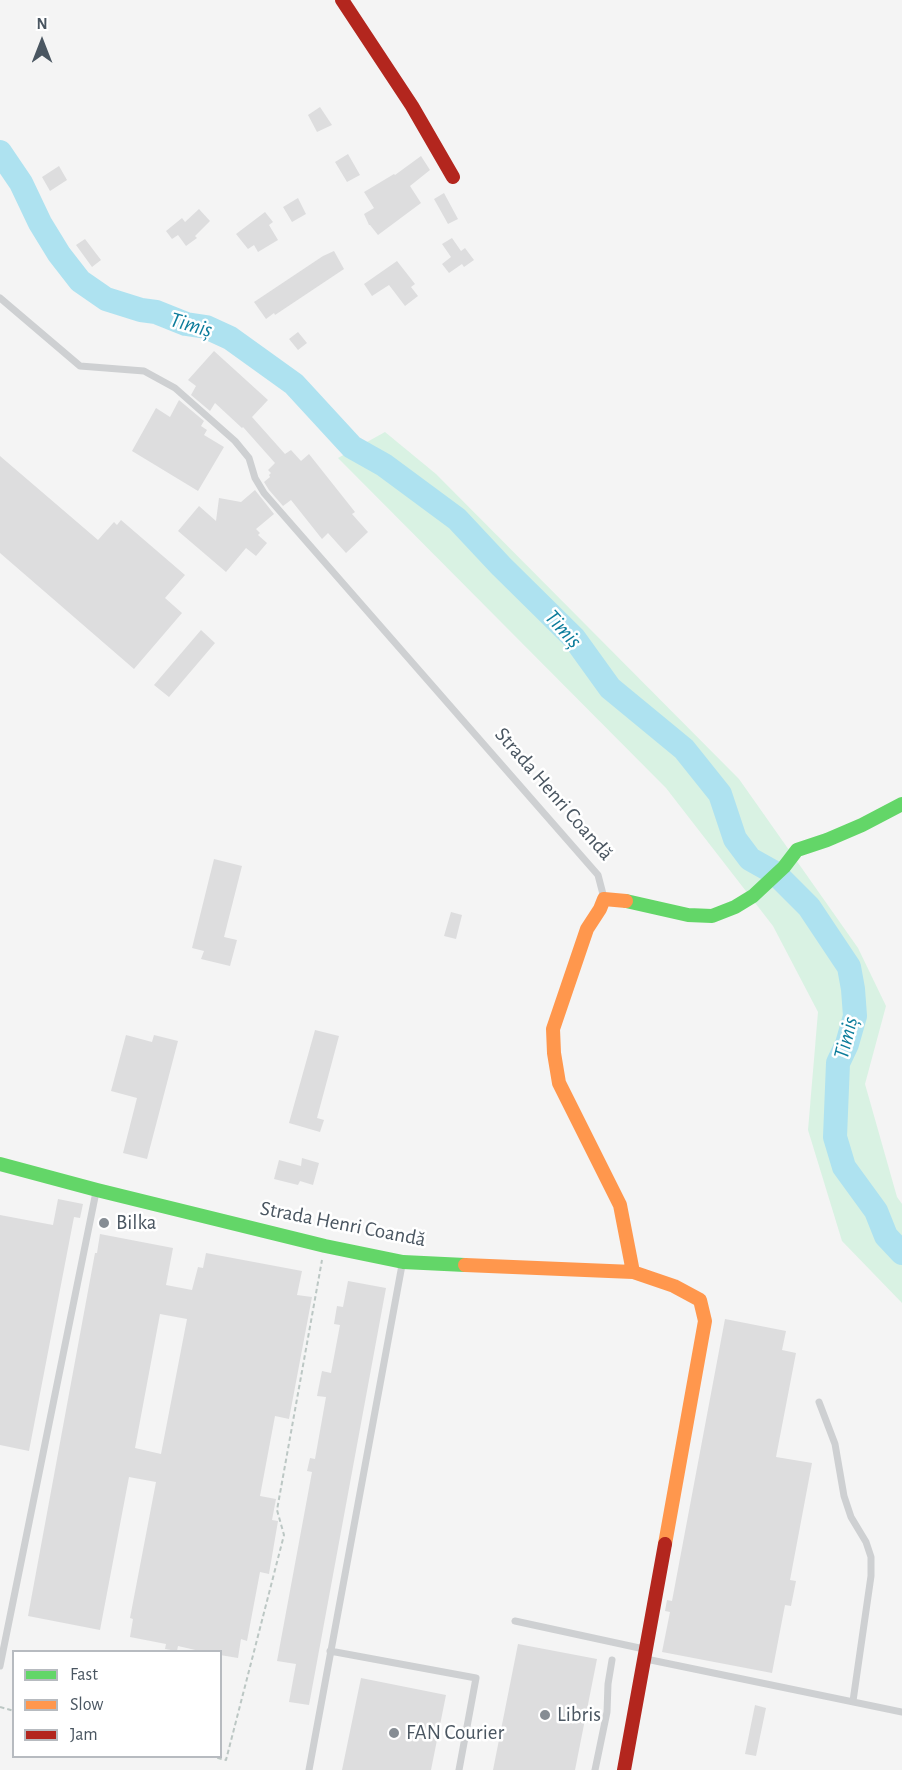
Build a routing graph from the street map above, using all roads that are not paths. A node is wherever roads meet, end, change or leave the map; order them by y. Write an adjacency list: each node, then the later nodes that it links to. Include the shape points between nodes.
1 (342, 0): 2 (street)
2 (453, 177)
3 (0, 297): 5 (lane, Strada Henri Coandă, via 80,366 144,371 175,388 236,441 249,458 264,493 598,875)
4 (902, 804): 5 (street, via 862,825 797,850 753,896 712,916)
5 (604, 899): 9 (street, via 587,929 560,1007 553,1029 554,1053 559,1083 620,1205)
6 (0, 1164): 7 (street, Strada Henri Coandă)
7 (97, 1190): 8 (street, Strada Henri Coandă); 15 (lane)
8 (403, 1262): 9 (street, Strada Henri Coandă); 12 (lane)
9 (633, 1272): 13 (street, Strada Henri Coandă, via 700,1300 705,1321)
10 (819, 1402): 16 (lane, via 836,1444 851,1517 871,1557)
11 (515, 1621): 13 (lane)
12 (330, 1651): 18 (lane); 19 (lane, via 476,1678)
13 (646, 1654): 16 (lane); 21 (street)
14 (612, 1660): 20 (lane, via 607,1712)
15 (0, 1666)
16 (853, 1701): 17 (lane)
17 (902, 1712)
18 (309, 1770)
19 (459, 1770)
20 (595, 1770)
21 (624, 1770)

